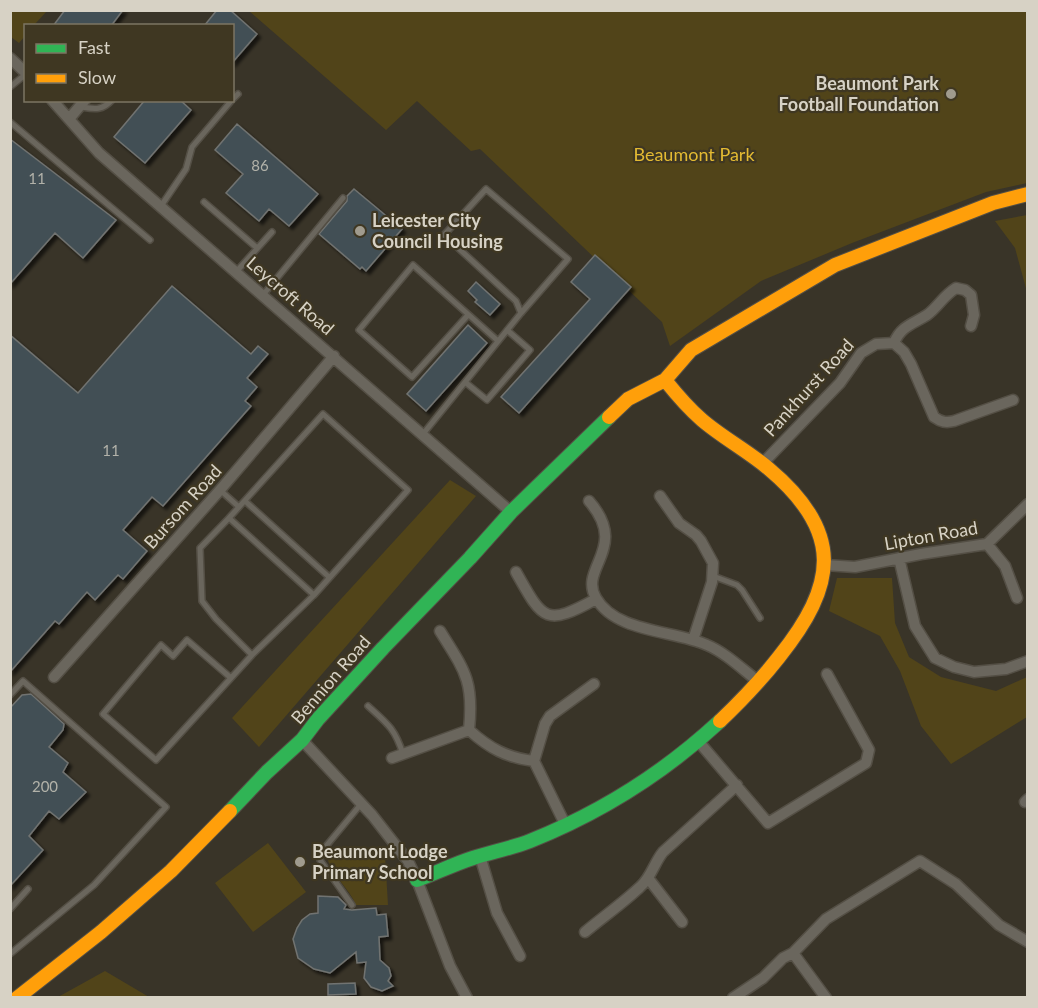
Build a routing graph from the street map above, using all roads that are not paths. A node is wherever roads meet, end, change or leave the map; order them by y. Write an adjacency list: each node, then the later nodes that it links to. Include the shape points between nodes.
1 (10, 58): 2 (street)
2 (24, 71)
3 (24, 75): 4 (lane)
4 (10, 87)
5 (238, 94): 6 (lane)
6 (234, 98)
7 (54, 102): 11 (street, Leycroft Road)
8 (110, 102): 10 (lane, via 96,109)
9 (230, 102): 16 (lane, via 192,147 186,169)
10 (82, 104): 11 (street)
11 (69, 119): 16 (street, Leycroft Road, via 99,153)
12 (10, 122): 18 (lane)
13 (1028, 194): 29 (street, via 993,203 835,265 692,350)
14 (343, 198): 21 (lane)
15 (204, 202): 19 (lane)
16 (160, 206): 20 (street, Leycroft Road)
17 (272, 232): 19 (lane)
18 (150, 240)
19 (257, 248): 20 (lane)
20 (236, 272): 21 (street, Leycroft Road)
21 (263, 295): 28 (street, Leycroft Road)
22 (520, 313): 22 (lane, via 516,301 444,235 486,189 568,259); 25 (lane)
23 (468, 315): 23 (lane, via 412,377 359,330 413,266); 26 (lane)
24 (971, 326): 27 (street, via 971,295 956,288 903,329)
25 (507, 330): 26 (lane); 30 (lane, via 530,350 487,400)
26 (498, 341): 30 (lane)
27 (894, 343): 31 (street, via 904,352 934,417 940,421 954,421); 33 (street, Pankhurst Road, via 876,344 861,353 840,382)
28 (334, 356): 32 (street, Leycroft Road); 34 (street, Bursom Road)
29 (665, 380): 33 (street, via 674,394 707,424); 40 (street, Bennion Road, via 628,399)
30 (465, 382): 32 (lane)
31 (1013, 400)
32 (423, 435): 40 (street, Leycroft Road)
33 (763, 463): 44 (street, via 802,501 818,531)
34 (220, 490): 39 (lane); 57 (street, Bursom Road)
35 (660, 496): 46 (street, via 679,523 701,541 713,563)
36 (245, 501): 39 (lane); 47 (lane); 47 (lane, via 323,414 408,490)
37 (589, 501): 50 (street, via 599,512 606,536 592,584)
38 (1028, 504): 42 (street, Lipton Road)
39 (239, 507): 41 (lane)
40 (511, 512): 64 (street, Bennion Road)
41 (229, 518): 48 (lane); 54 (lane, via 200,549 202,602)
42 (987, 544): 43 (street, Lipton Road); 49 (street, via 1005,566)
43 (899, 558): 44 (street, Lipton Road, via 855,567); 55 (street, via 915,626 935,658 974,672 1006,669)
44 (825, 565): 59 (street, via 822,592 811,613)
45 (516, 572): 50 (street, via 535,606 550,615 569,614)
46 (713, 576): 51 (lane, via 737,585); 53 (street)
47 (329, 577): 48 (lane)
48 (314, 595): 54 (lane)
49 (1017, 598)
50 (596, 599): 53 (street, via 614,615 631,623)
51 (760, 618)
52 (440, 631): 63 (street, via 465,671 471,698)
53 (693, 640): 59 (street, via 722,653)
54 (252, 655): 58 (lane)
55 (1028, 661)
56 (827, 674): 68 (street, via 869,750 866,763 768,823)
57 (54, 676)
58 (231, 678): 58 (lane, via 156,760 103,714 161,645 173,656 187,640)
59 (759, 682): 65 (street)
60 (594, 684): 67 (street, via 550,716)
61 (10, 695): 81 (lane, via 23,681 166,807 94,885)
62 (369, 706): 66 (lane, via 392,727 398,740)
63 (469, 730): 66 (street); 67 (street, via 506,756)
64 (302, 740): 69 (street); 83 (street, Bennion Road, via 171,871)
65 (699, 741): 68 (street); 70 (street, via 629,793)
66 (398, 756)
67 (534, 761): 70 (street)
68 (737, 785): 72 (street, via 663,852)
69 (361, 804): 73 (street, via 408,861); 75 (lane, via 322,850 320,860)
70 (566, 826): 71 (street)
71 (480, 856): 73 (street); 82 (street, via 497,913)
72 (648, 878): 77 (street); 78 (street)
73 (417, 880): 84 (street, via 450,966)
74 (28, 889): 76 (lane)
75 (352, 905)
76 (10, 909)
77 (682, 922)
78 (585, 932)
79 (1028, 942): 80 (street, via 999,924 956,884 920,861 826,919)
80 (793, 953): 85 (street); 86 (street)
81 (10, 954)
82 (520, 956)
83 (16, 998)
84 (467, 998)
85 (733, 998)
86 (826, 998)

